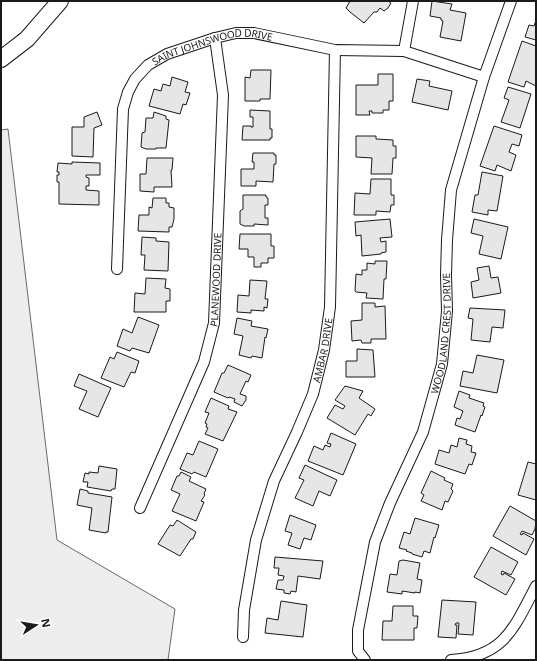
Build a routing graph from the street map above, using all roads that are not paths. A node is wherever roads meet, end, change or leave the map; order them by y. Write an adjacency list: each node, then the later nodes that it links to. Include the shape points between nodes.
1 (60, 1): 7 (main road, via 27,39)
2 (413, 1): 6 (street)
3 (511, 1): 8 (street, WOODLAND CREST DRIVE)
4 (215, 38): 5 (street, SAINT JOHNSWOOD DRIVE, via 236,33 254,33); 9 (street, SAINT JOHNSWOOD DRIVE, via 167,54 148,65 135,79 128,92 123,108); 10 (street, PLANEWOOD DRIVE, via 223,94 214,324 204,362)
5 (335, 50): 6 (street, SAINT JOHNSWOOD DRIVE); 12 (street, AMBAR DRIVE, via 330,307 324,350 312,394 274,481 256,540 244,610)
6 (404, 51): 8 (street, SAINT JOHNSWOOD DRIVE)
7 (1, 59)
8 (484, 77): 13 (street, WOODLAND CREST DRIVE, via 452,190 447,240 447,311 442,364 423,432 390,503 376,542 358,630 358,651)
9 (117, 269)
10 (140, 508)
11 (536, 586): 14 (street, via 516,624 502,641 481,655)
12 (243, 637)
13 (365, 660)
14 (451, 660)

